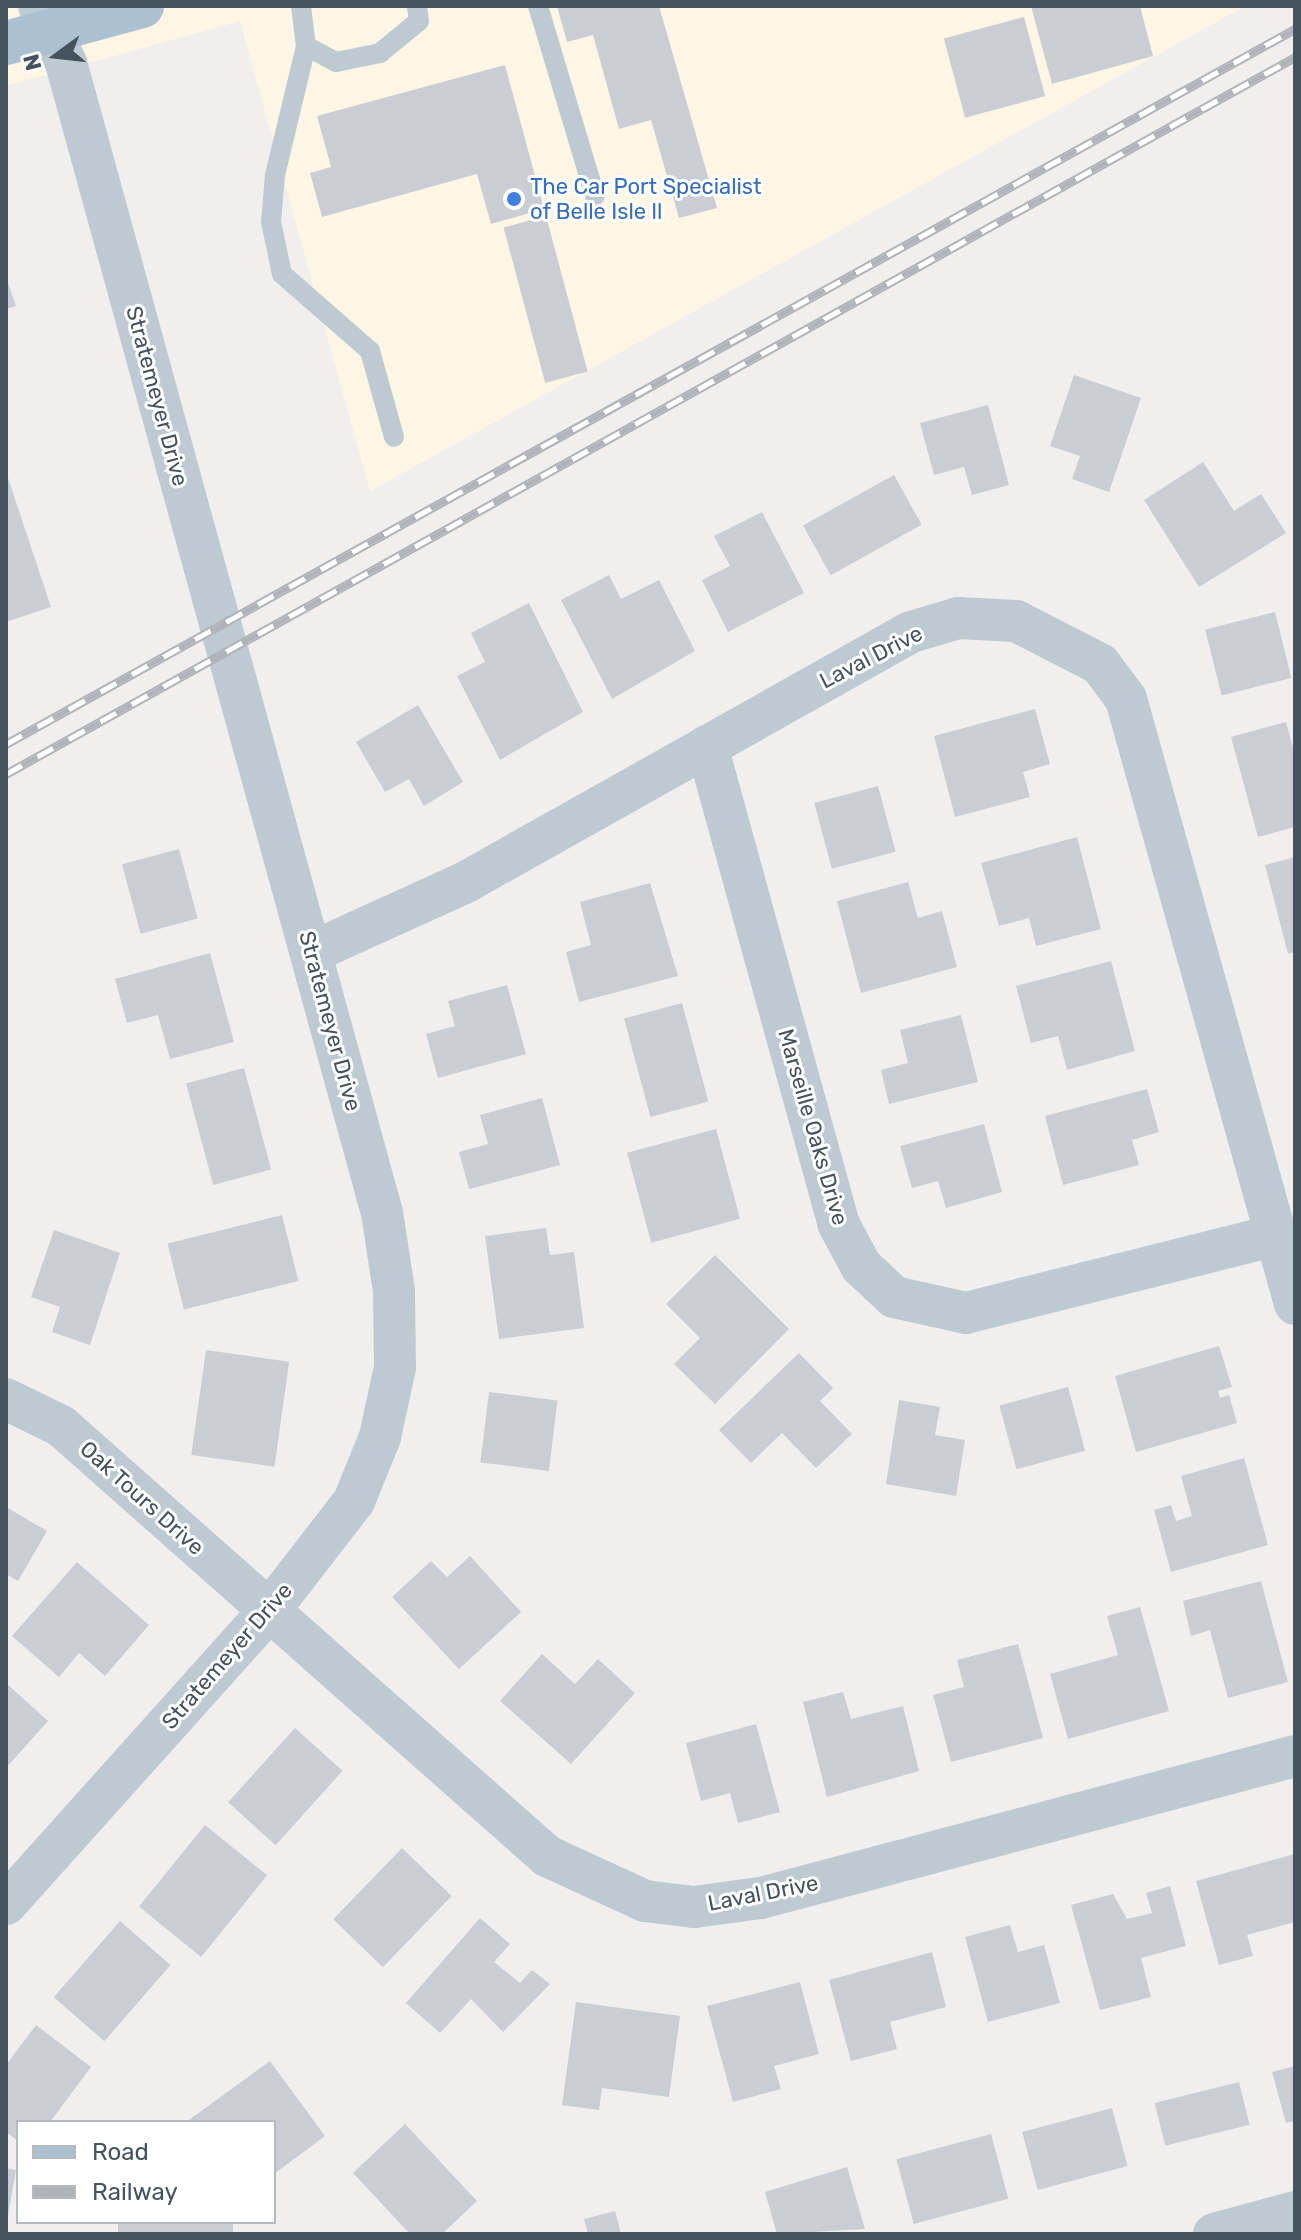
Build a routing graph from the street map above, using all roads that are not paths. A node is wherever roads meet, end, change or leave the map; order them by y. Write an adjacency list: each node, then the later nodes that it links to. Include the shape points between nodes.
1 (142, 6): 5 (main road)
2 (301, 6): 7 (lane)
3 (417, 6): 7 (lane, via 419,21 380,53 336,62)
4 (538, 6): 8 (lane)
5 (48, 18): 6 (main road); 11 (street, Stratemeyer Drive)
6 (6, 43)
7 (306, 46): 9 (lane, via 275,175 271,222 282,274 370,351)
8 (595, 196)
9 (394, 437)
10 (707, 746): 11 (street, Laval Drive, via 466,882); 12 (street, Marseille Oaks Drive, via 838,1223 861,1266 894,1297 966,1313); 12 (street, Laval Drive, via 911,632 958,618 1016,621 1100,664 1126,699 1143,745)
11 (312, 952): 15 (street, Stratemeyer Drive, via 382,1213 394,1291 395,1367 380,1437 354,1501)
12 (1276, 1235): 13 (street, Laval Drive)
13 (1295, 1304)
14 (6, 1399): 15 (street, Oak Tours Drive, via 61,1426)
15 (269, 1611): 16 (street, Laval Drive, via 547,1856 645,1901 694,1907 761,1898); 17 (street, Stratemeyer Drive)
16 (1295, 1756)
17 (6, 1904)
18 (1295, 2212): 19 (street)
19 (1214, 2234)

